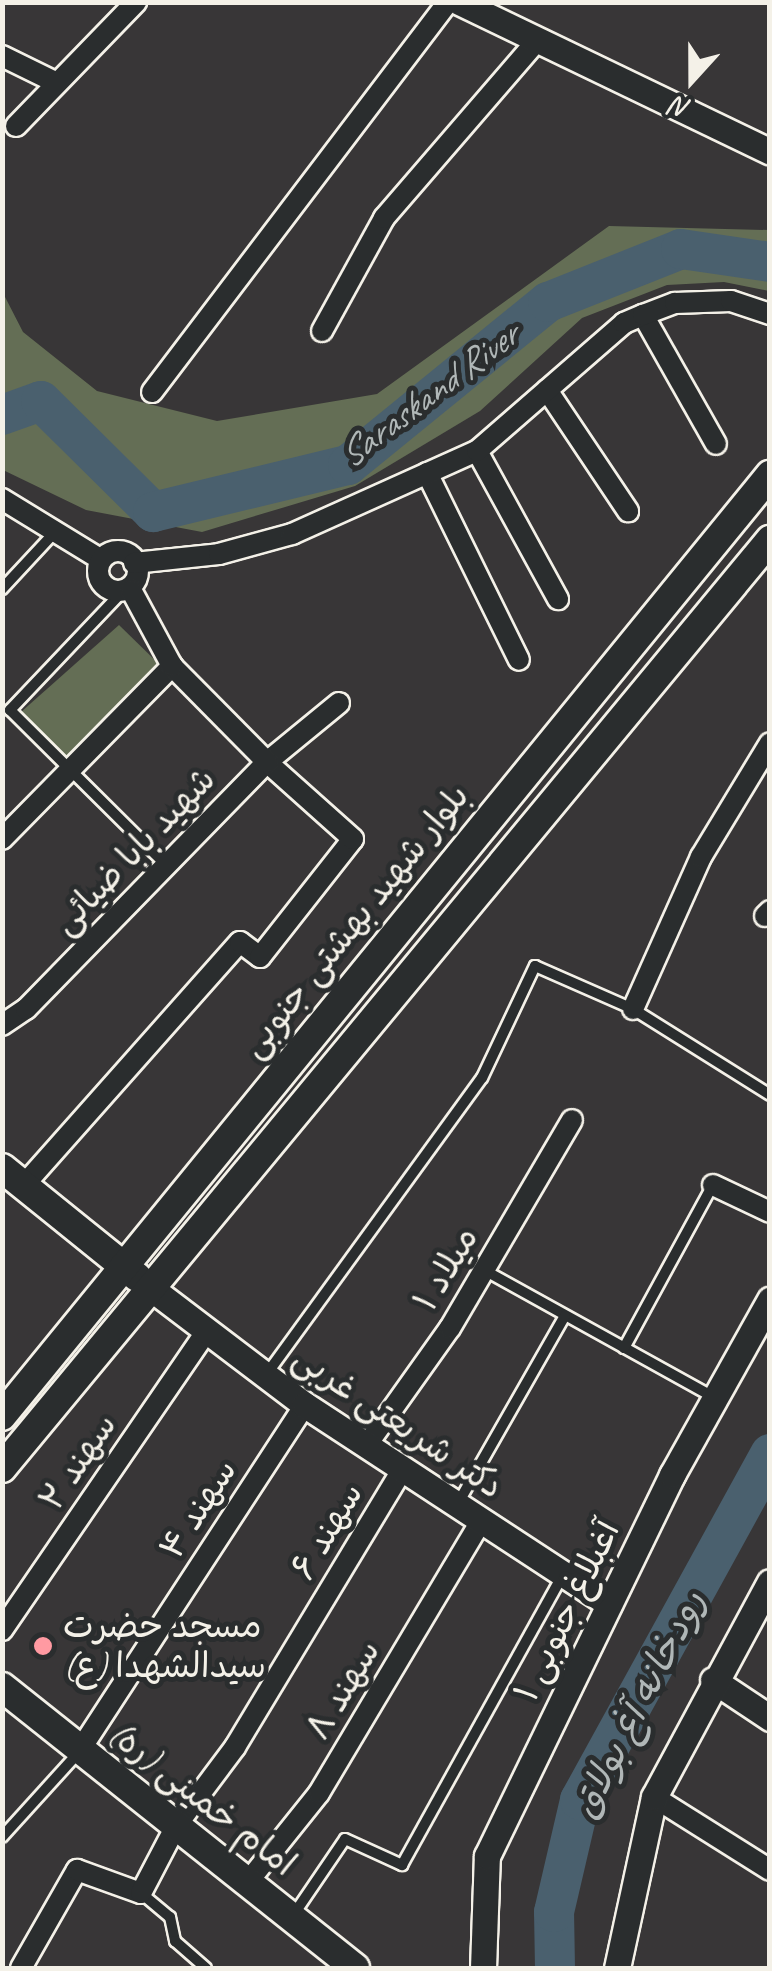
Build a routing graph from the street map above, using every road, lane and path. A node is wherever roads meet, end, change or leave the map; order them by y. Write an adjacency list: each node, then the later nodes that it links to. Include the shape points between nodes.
1 (136, 2): 6 (street)
2 (448, 2): 13 (street)
3 (459, 2): 4 (street)
4 (535, 43): 8 (street); 11 (street, via 384,218)
5 (2, 56): 6 (street)
6 (56, 82): 7 (street)
7 (16, 126)
8 (770, 152)
9 (770, 314): 10 (street, via 731,301 675,303)
10 (644, 315): 12 (street, via 624,323); 14 (street)
11 (322, 330)
12 (547, 390): 15 (street); 19 (street)
13 (152, 392)
14 (716, 444)
15 (477, 451): 16 (street); 26 (street)
16 (428, 473): 23 (street, via 292,534 219,554); 27 (street)
17 (770, 476): 42 (main road, بلوار شهید بهشتی جنوبی)
18 (2, 499): 20 (street)
19 (628, 511)
20 (55, 532): 22 (street); 24 (lane)
21 (770, 540): 44 (main road)
22 (100, 559): 23 (street, via 117,551); 25 (street, via 102,578)
23 (134, 562): 25 (street, via 138,579)
24 (2, 589)
25 (126, 591): 28 (street); 32 (lane, via 10,710)
26 (558, 599)
27 (519, 660)
28 (172, 666): 31 (street); 32 (street)
29 (339, 703): 31 (street, شهيد بابا ضيائی)
30 (770, 743): 35 (street, via 701,857)
31 (268, 762): 34 (street, شهيد بابا ضيائی); 39 (street, via 353,839 260,956 240,942)
32 (70, 770): 33 (street); 34 (lane)
33 (2, 839)
34 (166, 865): 36 (street, شهيد بابا ضيائی, via 26,1009)
35 (633, 1009): 37 (lane); 49 (lane, via 535,966 482,1078)
36 (2, 1025)
37 (770, 1095)
38 (572, 1120): 43 (street, میلاد ۱)
39 (8, 1174): 42 (main road)
40 (714, 1185): 41 (street); 48 (lane)
41 (770, 1212)
42 (123, 1266): 44 (main road); 52 (main road, بلوار شهید بهشتی جنوبی)
43 (484, 1270): 46 (lane); 53 (street, میلاد ۱)
44 (152, 1289): 47 (street, دکتر شریعتی غربی); 54 (main road)
45 (770, 1300): 50 (street, آغبلاغ جنوبی ۱)
46 (566, 1316): 48 (lane); 56 (lane)
47 (207, 1331): 49 (street, دکتر شریعتی غربی); 61 (street, سهند ۲)
48 (624, 1348): 50 (lane)
49 (266, 1375): 51 (street, دکتر شریعتی غربی)
50 (715, 1398): 60 (street, آغبلاغ جنوبی ۱)
51 (306, 1405): 53 (street, دکتر شریعتی غربی); 65 (street, سهند ۴)
52 (2, 1416)
53 (366, 1446): 55 (street, دکتر شریعتی غربی)
54 (2, 1468)
55 (402, 1470): 56 (street, دکتر شریعتی غربی); 67 (street, سهند ۶, via 235,1747)
56 (457, 1505): 57 (street, دکتر شریعتی غربی)
57 (481, 1521): 58 (street, دکتر شریعتی غربی); 70 (street, سهند ۸, via 319,1793)
58 (563, 1574): 60 (street, دکتر شریعتی غربی); 72 (lane, via 402,1865 344,1839)
59 (770, 1582): 62 (street)
60 (610, 1604): 76 (street, آغبلاغ جنوبی ۱, via 487,1856)
61 (2, 1630)
62 (713, 1680): 64 (street); 66 (street)
63 (2, 1687): 65 (main road, امام خمینی (ره))
64 (770, 1718)
65 (80, 1750): 67 (main road, امام خمینی (ره)); 68 (lane)
66 (654, 1797): 69 (street); 77 (street)
67 (176, 1826): 70 (main road, امام خمینی (ره)); 71 (street, سهند ۶)
68 (2, 1837)
69 (770, 1870)
70 (248, 1883): 72 (main road, امام خمینی (ره))
71 (140, 1892): 73 (street, via 77,1870); 74 (lane, via 170,1917 175,1941)
72 (292, 1918): 75 (main road, امام خمینی (ره))
73 (21, 1968)
74 (206, 1968)
75 (355, 1968)
76 (483, 1968)
77 (618, 1968)

